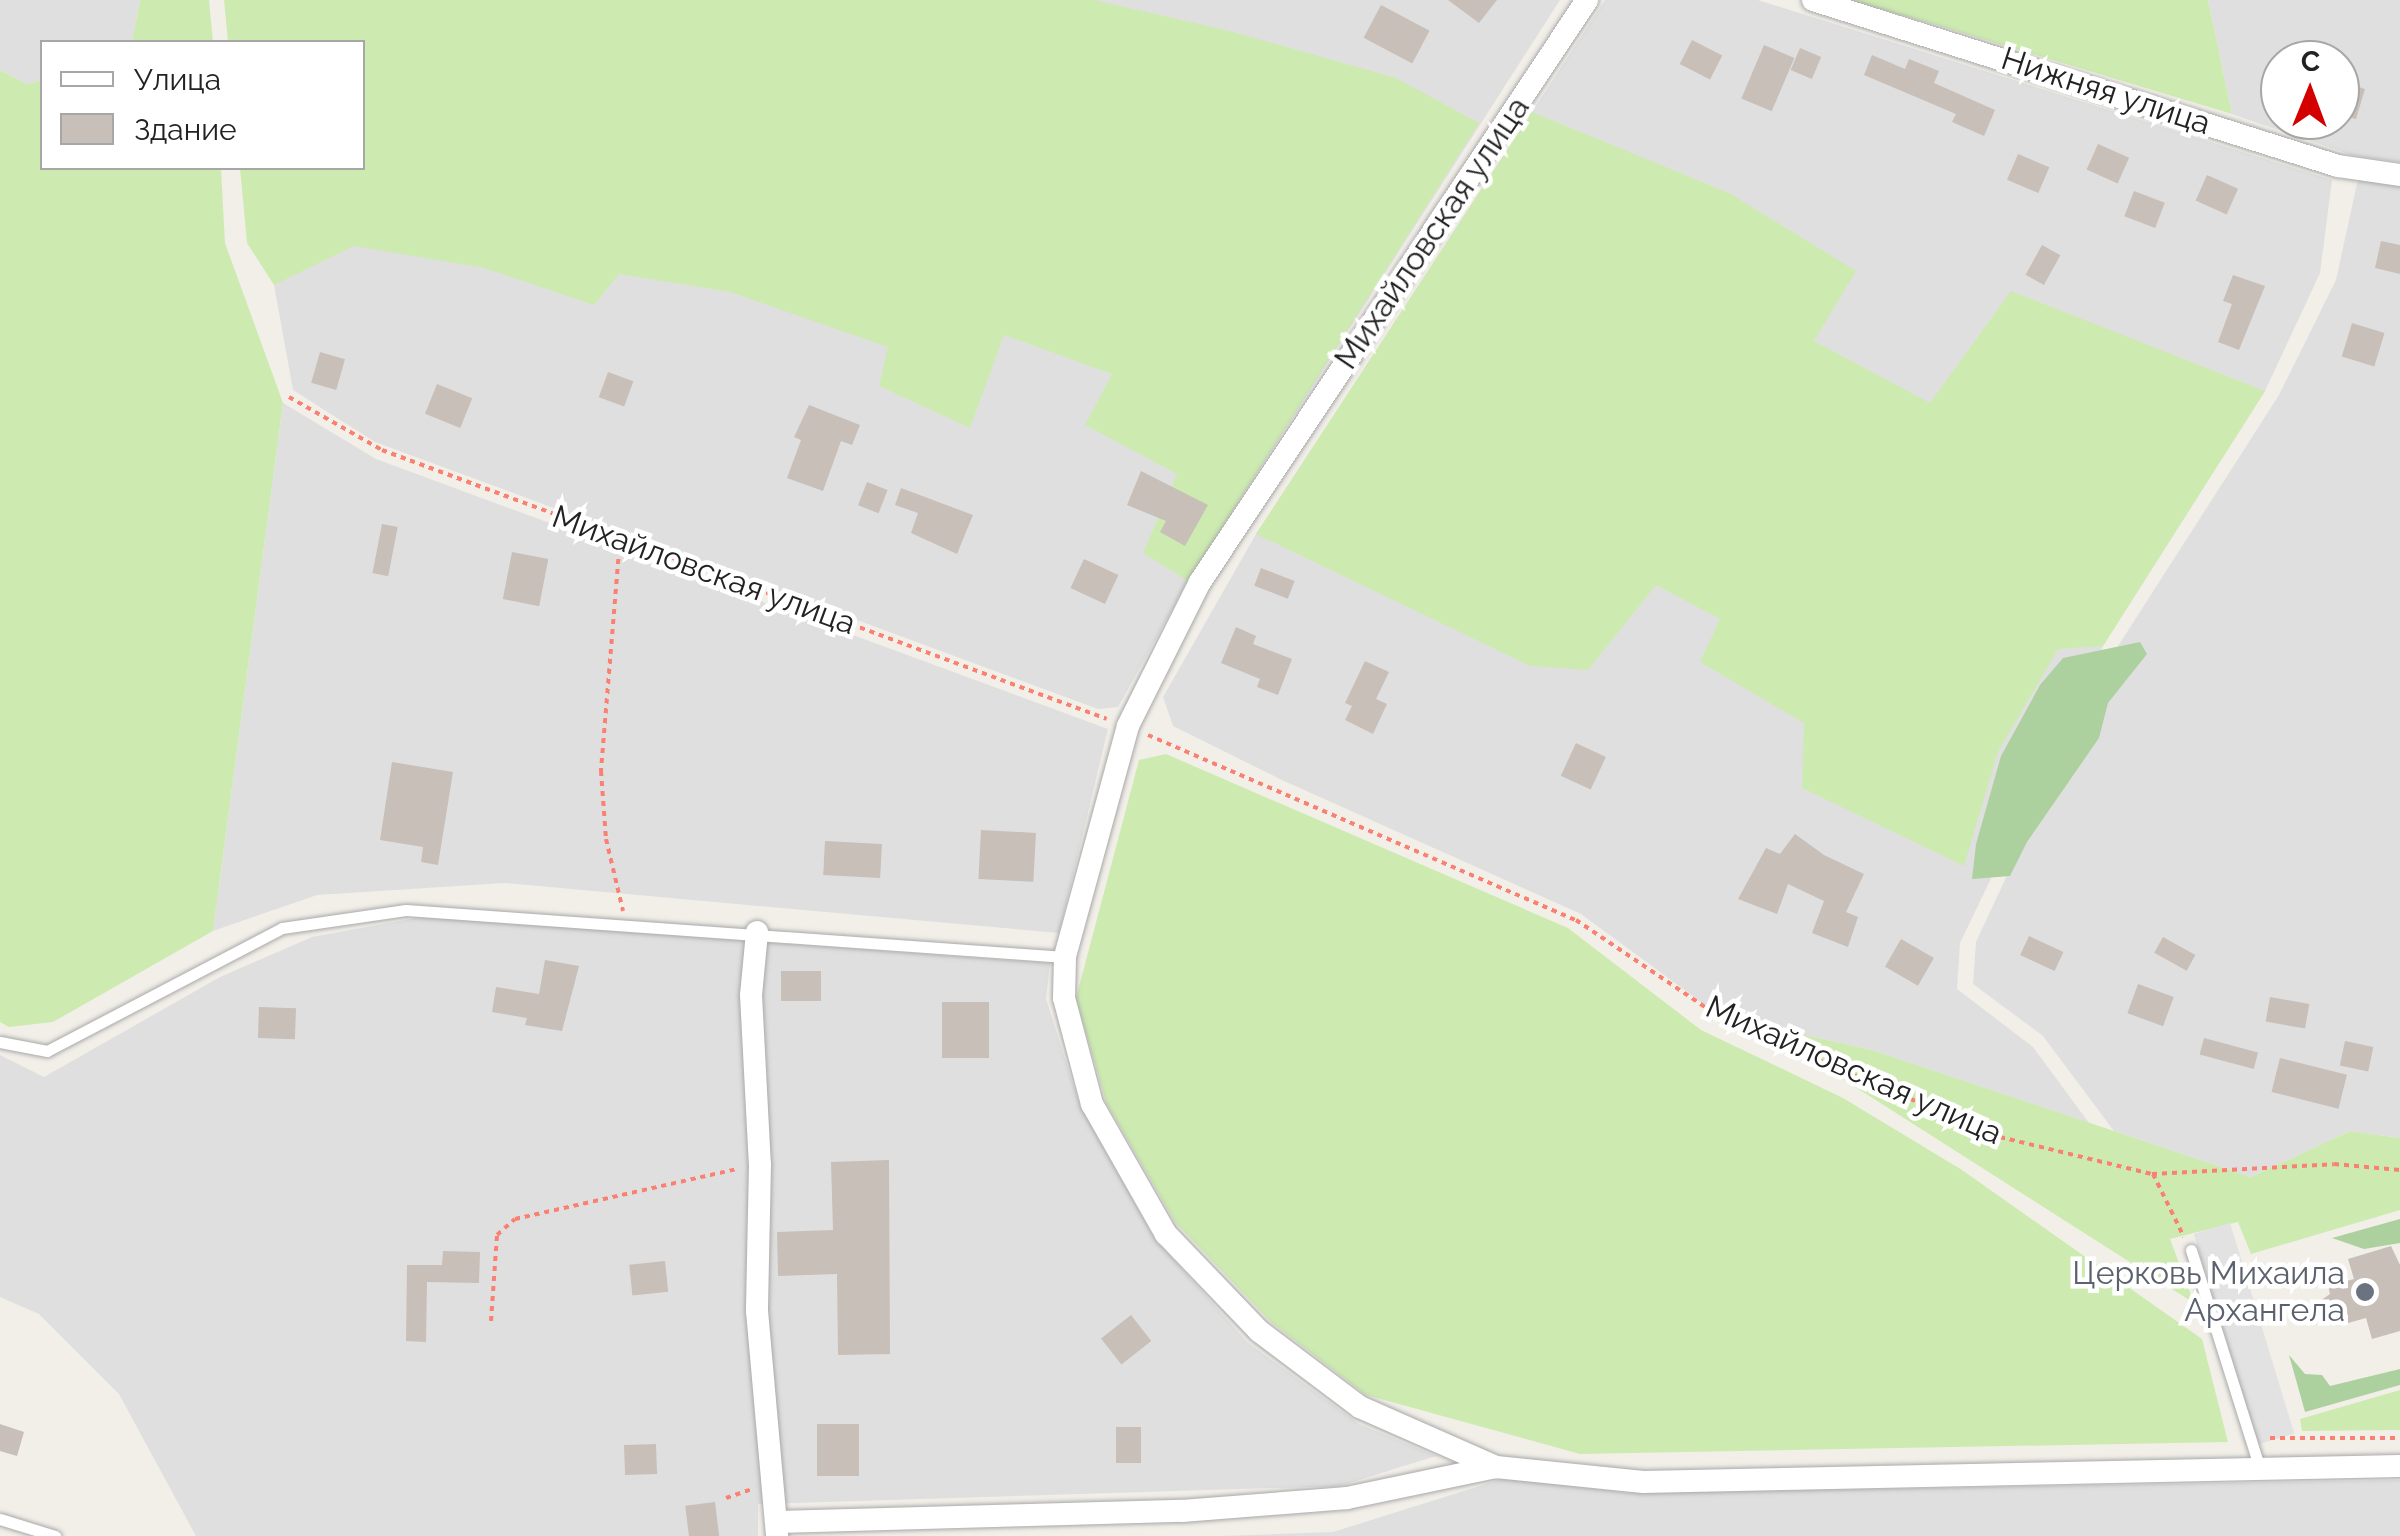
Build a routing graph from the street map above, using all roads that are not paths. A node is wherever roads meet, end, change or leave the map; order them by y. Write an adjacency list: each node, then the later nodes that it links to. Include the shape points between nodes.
1 (1587, 0): 5 (street, Михайловская улица, via 1200,582 1128,726)
2 (1813, 0): 3 (street, Нижняя улица, via 2338,166)
3 (2400, 175)
4 (757, 932): 5 (lane); 6 (lane, via 406,910 282,928 47,1051); 12 (street, Михайловская улица, via 751,995 760,1164 756,1311)
5 (1065, 957): 10 (street, Михайловская улица, via 1064,998 1092,1104 1166,1234 1259,1331 1360,1408)
6 (0, 1042)
7 (2191, 1250): 8 (lane)
8 (2260, 1466): 9 (street, Михайловская улица); 10 (street, Михайловская улица, via 1643,1482)
9 (2400, 1466)
10 (1496, 1467): 12 (street, Михайловская улица, via 1347,1498 1182,1512)
11 (0, 1519): 13 (lane)
12 (778, 1529)
13 (55, 1536)

